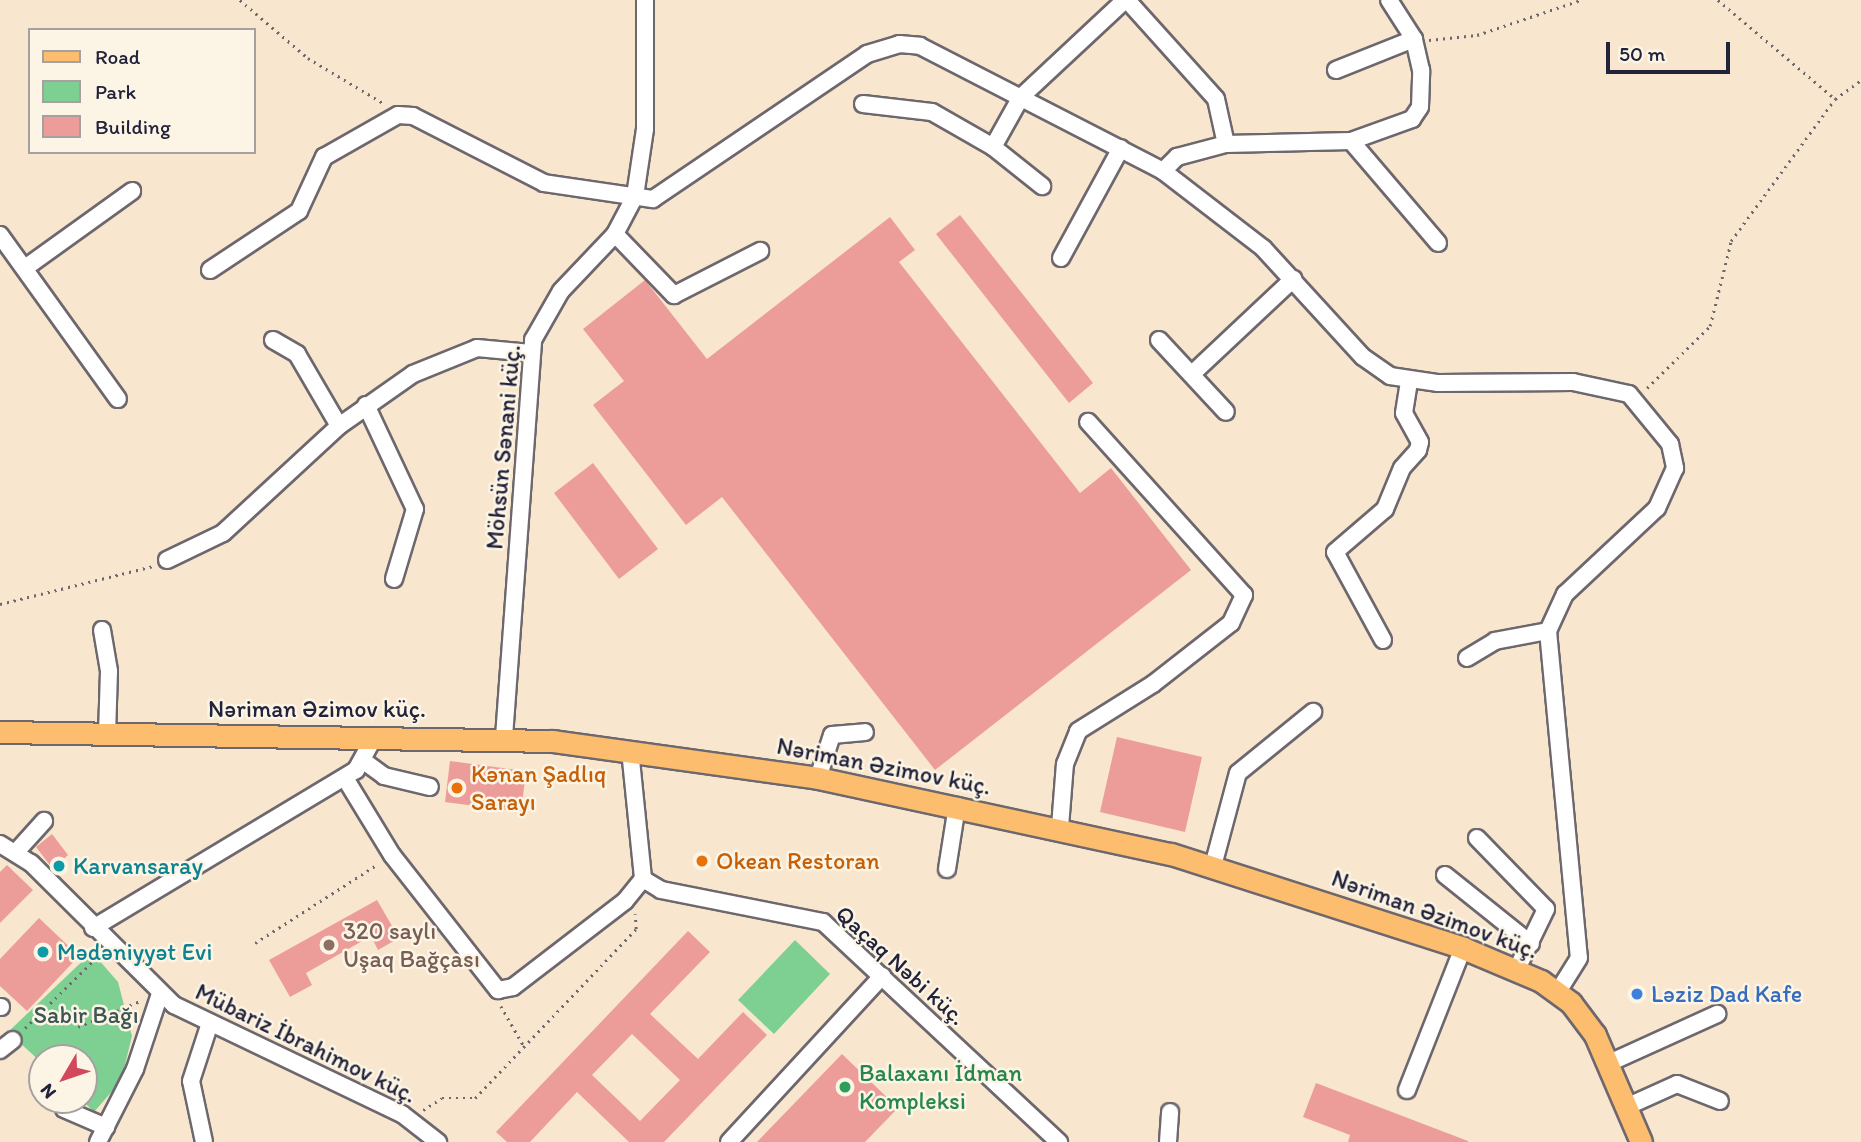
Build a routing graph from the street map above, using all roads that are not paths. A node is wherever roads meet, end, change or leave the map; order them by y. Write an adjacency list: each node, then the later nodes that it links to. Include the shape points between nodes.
1 (645, 0): 15 (street, Möhsün Sənani küç., via 645,129)
2 (1126, 0): 6 (street); 9 (street, via 1216,99)
3 (1389, 0): 4 (street)
4 (1414, 38): 5 (street); 8 (street, via 1420,107 1406,124)
5 (1336, 69)
6 (1021, 97): 10 (street); 11 (street); 15 (street, via 920,46 883,46 666,194)
7 (863, 104): 10 (street, via 916,107)
8 (1351, 141): 9 (street); 18 (street)
9 (1226, 144): 12 (street, via 1177,157)
10 (993, 147): 13 (street)
11 (1121, 148): 12 (street); 20 (street)
12 (1163, 171): 23 (street)
13 (1042, 186)
14 (132, 191): 21 (street)
15 (635, 196): 16 (street, Möhsün Sənani küç.); 22 (street, via 544,183 413,116 398,115 324,157 299,211)
16 (615, 234): 19 (street, via 674,295); 26 (street, Möhsün Sənani küç., via 561,291)
17 (0, 235): 21 (street)
18 (1438, 243)
19 (760, 251)
20 (1061, 258)
21 (25, 268): 29 (street)
22 (210, 270)
23 (1293, 279): 27 (street); 28 (street, via 1363,357)
24 (273, 340): 33 (street, via 297,354)
25 (1159, 340): 27 (street)
26 (531, 353): 30 (street, via 477,348 456,353); 44 (street, Möhsün Sənani küç.)
27 (1192, 374): 31 (street)
28 (1409, 381): 37 (street, via 1573,382 1638,400 1670,444 1673,479 1642,527 1565,594); 38 (street, via 1404,413 1420,442 1418,450 1402,468 1385,509 1335,552)
29 (118, 399)
30 (366, 405): 33 (street); 35 (street, via 415,509)
31 (1226, 412)
32 (1088, 422): 53 (street, via 1244,595 1231,623 1153,684 1078,732 1065,764)
33 (338, 426): 34 (street, via 242,519)
34 (167, 561)
35 (394, 579)
36 (102, 630): 43 (street, via 109,671)
37 (1548, 631): 39 (street, via 1495,641); 66 (street, via 1579,958)
38 (1383, 640)
39 (1467, 658)
40 (1313, 712): 57 (street, via 1238,773)
41 (0, 732): 43 (main road, Nəriman Əzimov küç.)
42 (865, 732): 49 (street, via 831,735)
43 (107, 733): 45 (main road, Nəriman Əzimov küç.)
44 (504, 737): 45 (main road, Nəriman Əzimov küç.); 46 (main road, Nəriman Əzimov küç.)
45 (373, 739): 47 (street)
46 (630, 750): 49 (main road, Nəriman Əzimov küç.); 60 (street, via 636,858)
47 (365, 762): 48 (street); 50 (street, via 384,776)
48 (345, 778): 60 (street, via 392,855 498,989 513,987 625,901); 61 (street)
49 (818, 778): 51 (main road, Nəriman Əzimov küç.)
50 (430, 787)
51 (957, 806): 53 (main road, Nəriman Əzimov küç.); 58 (street)
52 (44, 821): 56 (street)
53 (1060, 827): 57 (main road, Nəriman Əzimov küç.)
54 (1477, 838): 62 (street, via 1546,909)
55 (0, 844): 56 (street, Mübariz İbrahimov küç.)
56 (16, 852): 61 (street, Mübariz İbrahimov küç.)
57 (1213, 866): 63 (main road, Nəriman Əzimov küç.)
58 (947, 869)
59 (1445, 875): 62 (street)
60 (643, 879): 65 (street, Qaçaq Nəbi küç., via 661,890 810,916)
61 (93, 928): 67 (street, Mübariz İbrahimov küç.)
62 (1531, 944): 64 (street)
63 (1463, 948): 64 (main road, Nəriman Əzimov küç.); 71 (street)
64 (1517, 969): 66 (main road, Nəriman Əzimov küç.)
65 (882, 976): 80 (street); 81 (street, Qaçaq Nəbi küç.)
66 (1558, 991): 70 (main road, Nəriman Əzimov küç., via 1584,1017)
67 (160, 994): 69 (street, Mübariz İbrahimov küç.); 76 (street)
68 (1717, 1014): 70 (street)
69 (209, 1026): 78 (street, via 191,1081); 79 (street, Mübariz İbrahimov küç., via 413,1120)
70 (1609, 1063): 73 (main road, Nəriman Əzimov küç.)
71 (1407, 1090)
72 (1720, 1101): 73 (street, via 1677,1084)
73 (1626, 1107): 83 (main road, Nəriman Əzimov küç.)
74 (1170, 1112): 82 (street)
75 (76, 1114): 76 (street)
76 (106, 1127): 77 (street)
77 (98, 1142)
78 (204, 1142)
79 (438, 1142)
80 (729, 1142)
81 (1059, 1142)
82 (1168, 1142)
83 (1641, 1142)

